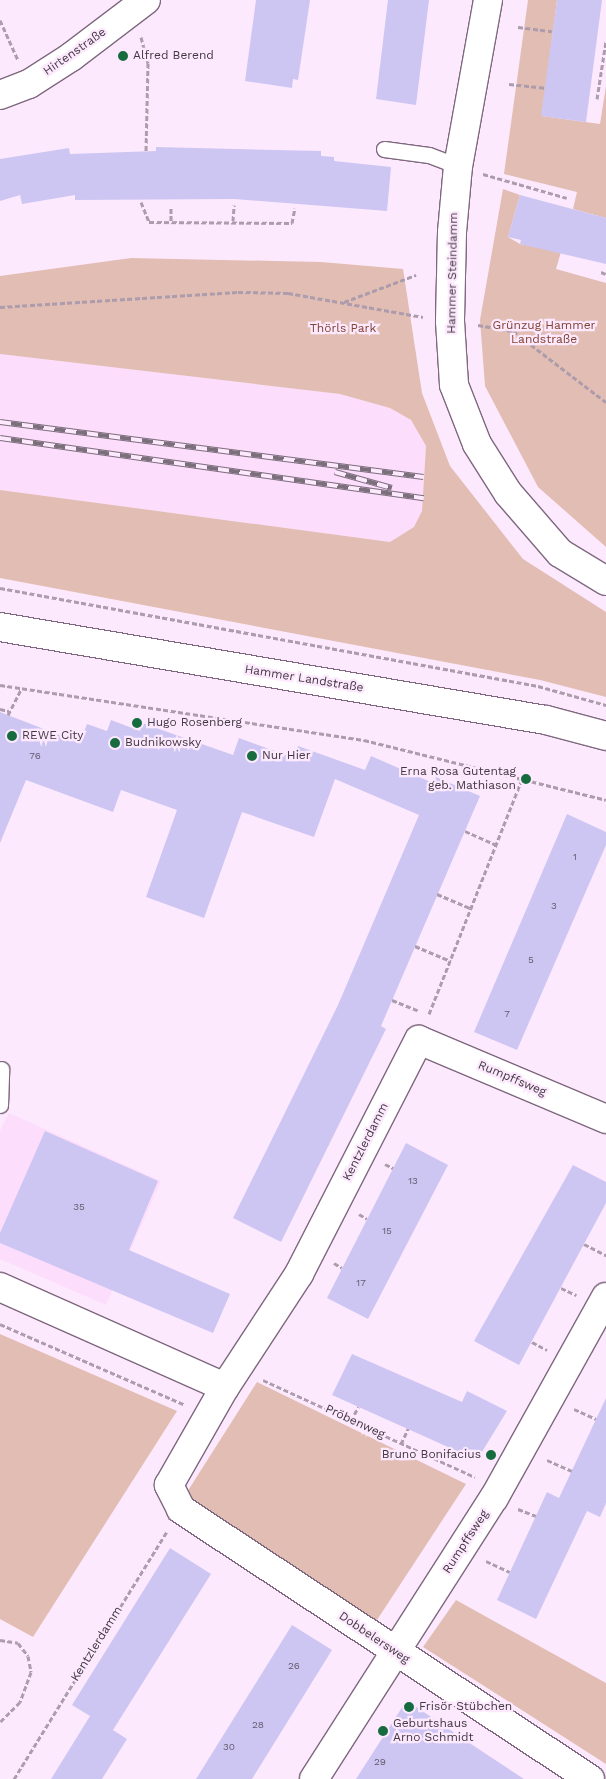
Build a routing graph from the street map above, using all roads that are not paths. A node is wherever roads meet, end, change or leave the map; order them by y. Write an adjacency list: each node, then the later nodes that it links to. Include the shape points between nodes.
1 (488, 0): 5 (street, Hammer Steindamm)
2 (140, 5): 3 (street, Hirtenstraße, via 29,84)
3 (0, 95)
4 (384, 149): 5 (lane, via 430,155)
5 (458, 166): 6 (street, Hammer Steindamm, via 450,321 454,385 477,444 508,493 560,553)
6 (606, 581)
7 (0, 627): 8 (street, Hammer Landstraße, via 546,720)
8 (606, 736)
9 (424, 1028): 12 (street, Rumpffsweg); 15 (street, Kentzlerdamm, via 300,1274)
10 (0, 1069): 11 (lane)
11 (0, 1105)
12 (606, 1118)
13 (0, 1287): 15 (street)
14 (606, 1297): 17 (street, Rumpffsweg, via 500,1488)
15 (231, 1377): 16 (street, Kentzlerdamm, via 208,1415)
16 (175, 1497): 17 (street, Dobbelersweg)
17 (395, 1652): 18 (street, Rumpffsweg); 19 (street, Dobbelersweg)
18 (314, 1779)
19 (590, 1779)

